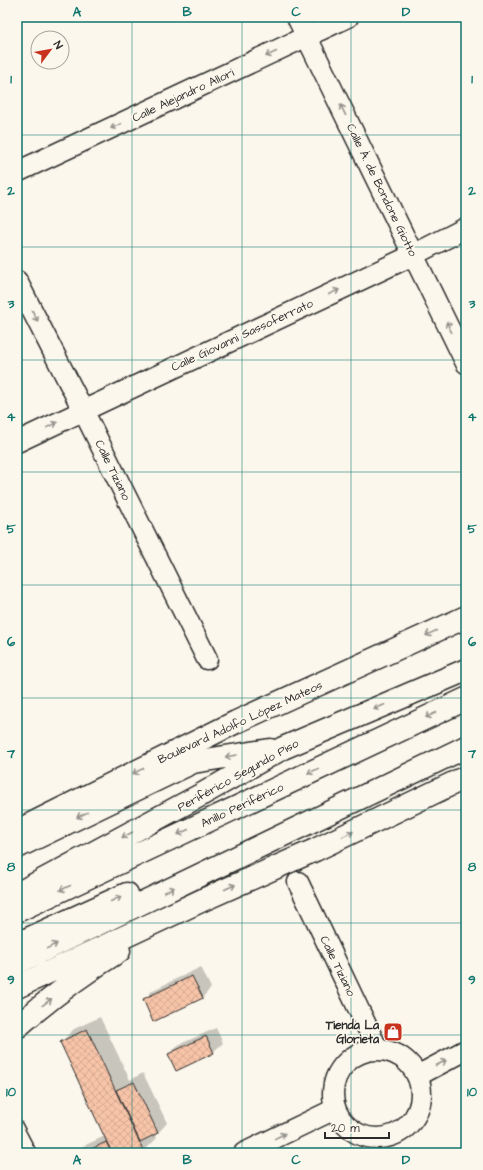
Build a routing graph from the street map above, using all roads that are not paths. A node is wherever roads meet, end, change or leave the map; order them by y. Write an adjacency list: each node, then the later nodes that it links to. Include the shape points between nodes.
1 (297, 17): 3 (street, Calle Á. de Bondone Giotto)
2 (348, 17): 3 (street, Calle Alejandro Allori)
3 (307, 37): 4 (street, Calle Alejandro Allori, one-way to 4); 6 (street, Calle Á. de Bondone Giotto, one-way to 3)
4 (17, 172)
5 (466, 228): 6 (street, Calle Giovanni Sassoferrato)
6 (413, 255): 8 (street, Calle Á. de Bondone Giotto, one-way to 6); 9 (street, Calle Giovanni Sassoferrato, one-way to 6)
7 (17, 282): 9 (street, Calle Tiziano, one-way to 9)
8 (466, 363)
9 (83, 410): 10 (street, Calle Giovanni Sassoferrato, one-way to 9); 12 (street, Calle Tiziano)
10 (17, 442)
11 (466, 617): 19 (main road, Boulevard Adolfo López Mateos, one-way to 19, via 236,722)
12 (207, 659)
13 (466, 670): 17 (main road, Periférico Segundo Piso, one-way to 17)
14 (466, 699): 24 (main road, Anillo Periférico, one-way to 24)
15 (466, 736): 25 (main road, one-way to 15)
16 (466, 746): 26 (main road, one-way to 16)
17 (283, 748): 20 (main road, one-way to 20, via 192,762); 22 (main road, Periférico Segundo Piso, one-way to 22)
18 (466, 777): 23 (main road, one-way to 18, via 315,850)
19 (17, 831)
20 (17, 847)
21 (298, 882): 29 (street, Calle Tiziano)
22 (17, 894)
23 (205, 898): 27 (main road); 28 (main road, one-way to 23, via 103,961)
24 (17, 911)
25 (17, 944)
26 (17, 963)
27 (17, 987)
28 (17, 1027)
29 (378, 1050): 31 (street, via 402,1057); 32 (street, via 361,1052 347,1061 337,1075 332,1092)
30 (466, 1050): 31 (street, one-way to 30)
31 (417, 1076): 34 (street, via 421,1094 417,1112)
32 (335, 1109): 34 (street, via 344,1124 359,1134); 36 (street, one-way to 32)
33 (17, 1126): 35 (lane)
34 (388, 1145)
35 (31, 1153)
36 (244, 1153)

